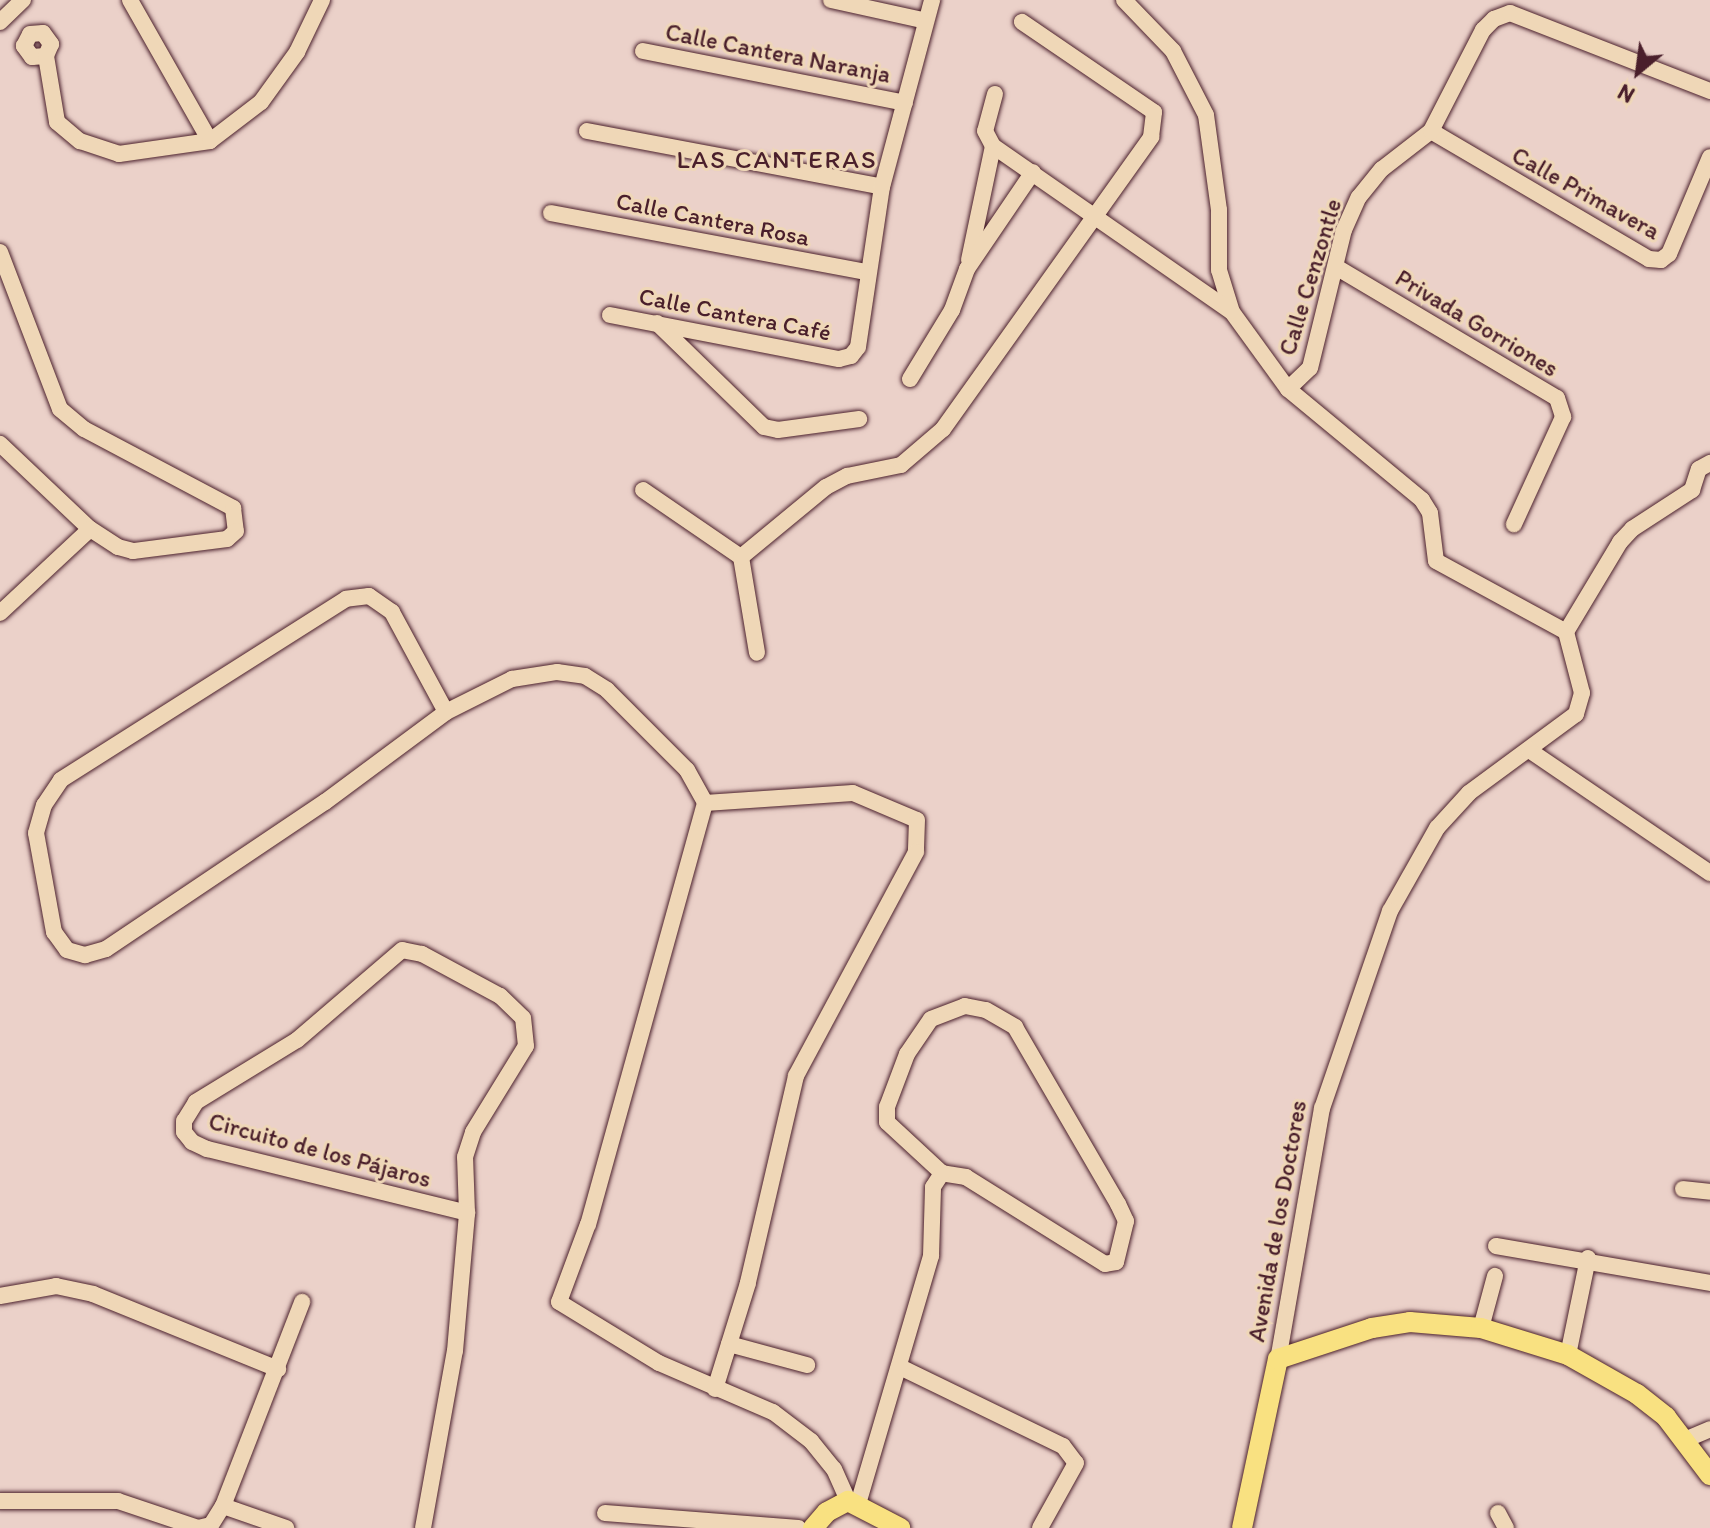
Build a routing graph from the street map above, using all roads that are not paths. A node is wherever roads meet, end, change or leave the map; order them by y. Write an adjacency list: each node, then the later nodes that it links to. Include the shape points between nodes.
1 (23, 0): 9 (street)
2 (130, 0): 18 (street)
3 (322, 0): 18 (street, via 297,52 261,102)
4 (831, 0): 8 (street)
5 (932, 0): 8 (street)
6 (1124, 0): 29 (street, via 1173,51 1206,115 1219,210 1219,270)
7 (1513, 6): 13 (street, Calle Cenzontle); 17 (street, Calle Cenzontle, via 1483,30)
8 (922, 20): 15 (street)
9 (0, 22)
10 (1022, 22): 24 (street, via 1154,112 1151,137)
11 (643, 51): 15 (street, Calle Cantera Naranja)
12 (46, 56): 18 (street, via 57,122 80,141 119,154)
13 (1710, 91)
14 (995, 94): 19 (street, via 985,131)
15 (905, 103): 22 (street)
16 (587, 131): 22 (street)
17 (1431, 131): 20 (street, Calle Primavera, via 1649,259 1661,260); 26 (street, Calle Cenzontle, via 1382,169 1359,197)
18 (210, 141)
19 (993, 146): 21 (street); 27 (street)
20 (1710, 157)
21 (1033, 172): 24 (street); 27 (street)
22 (882, 187): 28 (street)
23 (551, 213): 28 (street, Calle Cantera Rosa)
24 (1094, 215): 29 (street); 40 (street, via 943,429 920,452 901,465 847,476 826,487)
25 (0, 252): 39 (street, via 60,409 84,429 233,508 238,522 227,539 133,551)
26 (1336, 267): 33 (street, Calle Cenzontle, via 1310,368); 38 (street, Privada Gorriones, via 1557,398 1563,417)
27 (967, 269): 32 (street, via 952,310)
28 (866, 272): 31 (street, Calle Cantera Café, via 858,347 839,359)
29 (1232, 312): 33 (street)
30 (610, 315): 31 (street, Calle Cantera Café)
31 (657, 323): 34 (street, via 764,427 778,430)
32 (910, 379)
33 (1288, 389): 42 (street, via 1422,500 1430,513 1436,561)
34 (859, 419)
35 (0, 444): 39 (street)
36 (1710, 463): 42 (street, via 1699,469 1692,490 1620,542)
37 (643, 490): 40 (street)
38 (1514, 524)
39 (90, 529): 41 (street)
40 (741, 557): 43 (street)
41 (0, 613)
42 (1566, 632): 45 (street, Avenida de los Doctores, via 1582,693 1576,714)
43 (757, 653)
44 (446, 712): 44 (street, via 392,612 369,596 346,599 61,780 44,805 36,833 54,932 67,950 85,955 106,949 313,811); 46 (street, via 531,673 585,676 607,690 687,770)
45 (1529, 750): 47 (street); 61 (street, Avenida de los Doctores, via 1469,793 1437,828 1390,911 1322,1108)
46 (705, 803): 59 (street, via 853,793 917,820 916,852 796,1076); 65 (street, via 592,1210 559,1302 659,1363)
47 (1710, 873)
48 (942, 1173): 48 (street, via 895,1135 887,1122 887,1107 907,1054 931,1019 965,1006 986,1010 1015,1027 1118,1204 1126,1221 1116,1262 1105,1264 966,1177); 63 (street, via 933,1187 931,1256)
49 (1683, 1189): 50 (street)
50 (1710, 1192)
51 (467, 1213): 51 (street, Circuito de los Pájaros, via 463,1186 473,1132 517,1066 527,1033 523,1018 500,996 422,954 402,950 390,956 297,1040 196,1102 184,1121 192,1142 207,1149); 75 (street, Circuito de los Pájaros, via 455,1351)
52 (1496, 1246): 53 (street)
53 (1588, 1258): 55 (street); 60 (street)
54 (1495, 1276): 58 (street)
55 (1710, 1283)
56 (0, 1296): 64 (street, via 56,1286 93,1294)
57 (302, 1302): 64 (street)
58 (1481, 1328): 60 (main road); 61 (main road, via 1410,1322 1372,1328)
59 (729, 1344): 62 (street); 65 (street)
60 (1568, 1355): 67 (main road, via 1637,1394)
61 (1278, 1359): 80 (main road, Avenida de los Doctores)
62 (807, 1365)
63 (900, 1367): 70 (street); 79 (street, via 1063,1446 1076,1463)
64 (278, 1369): 71 (street)
65 (715, 1389): 70 (street, via 773,1412 811,1441)
66 (1710, 1429): 67 (street)
67 (1687, 1439): 68 (main road)
68 (1710, 1475)
69 (0, 1501): 73 (street, via 118,1501)
70 (853, 1503): 77 (main road, via 827,1512); 78 (main road)
71 (223, 1506): 73 (street, via 211,1525); 74 (street)
72 (605, 1513): 76 (street)
73 (198, 1528)
74 (286, 1528)
75 (423, 1528)
76 (798, 1528)
77 (813, 1528)
78 (900, 1528)
79 (1040, 1528)
80 (1242, 1528)

